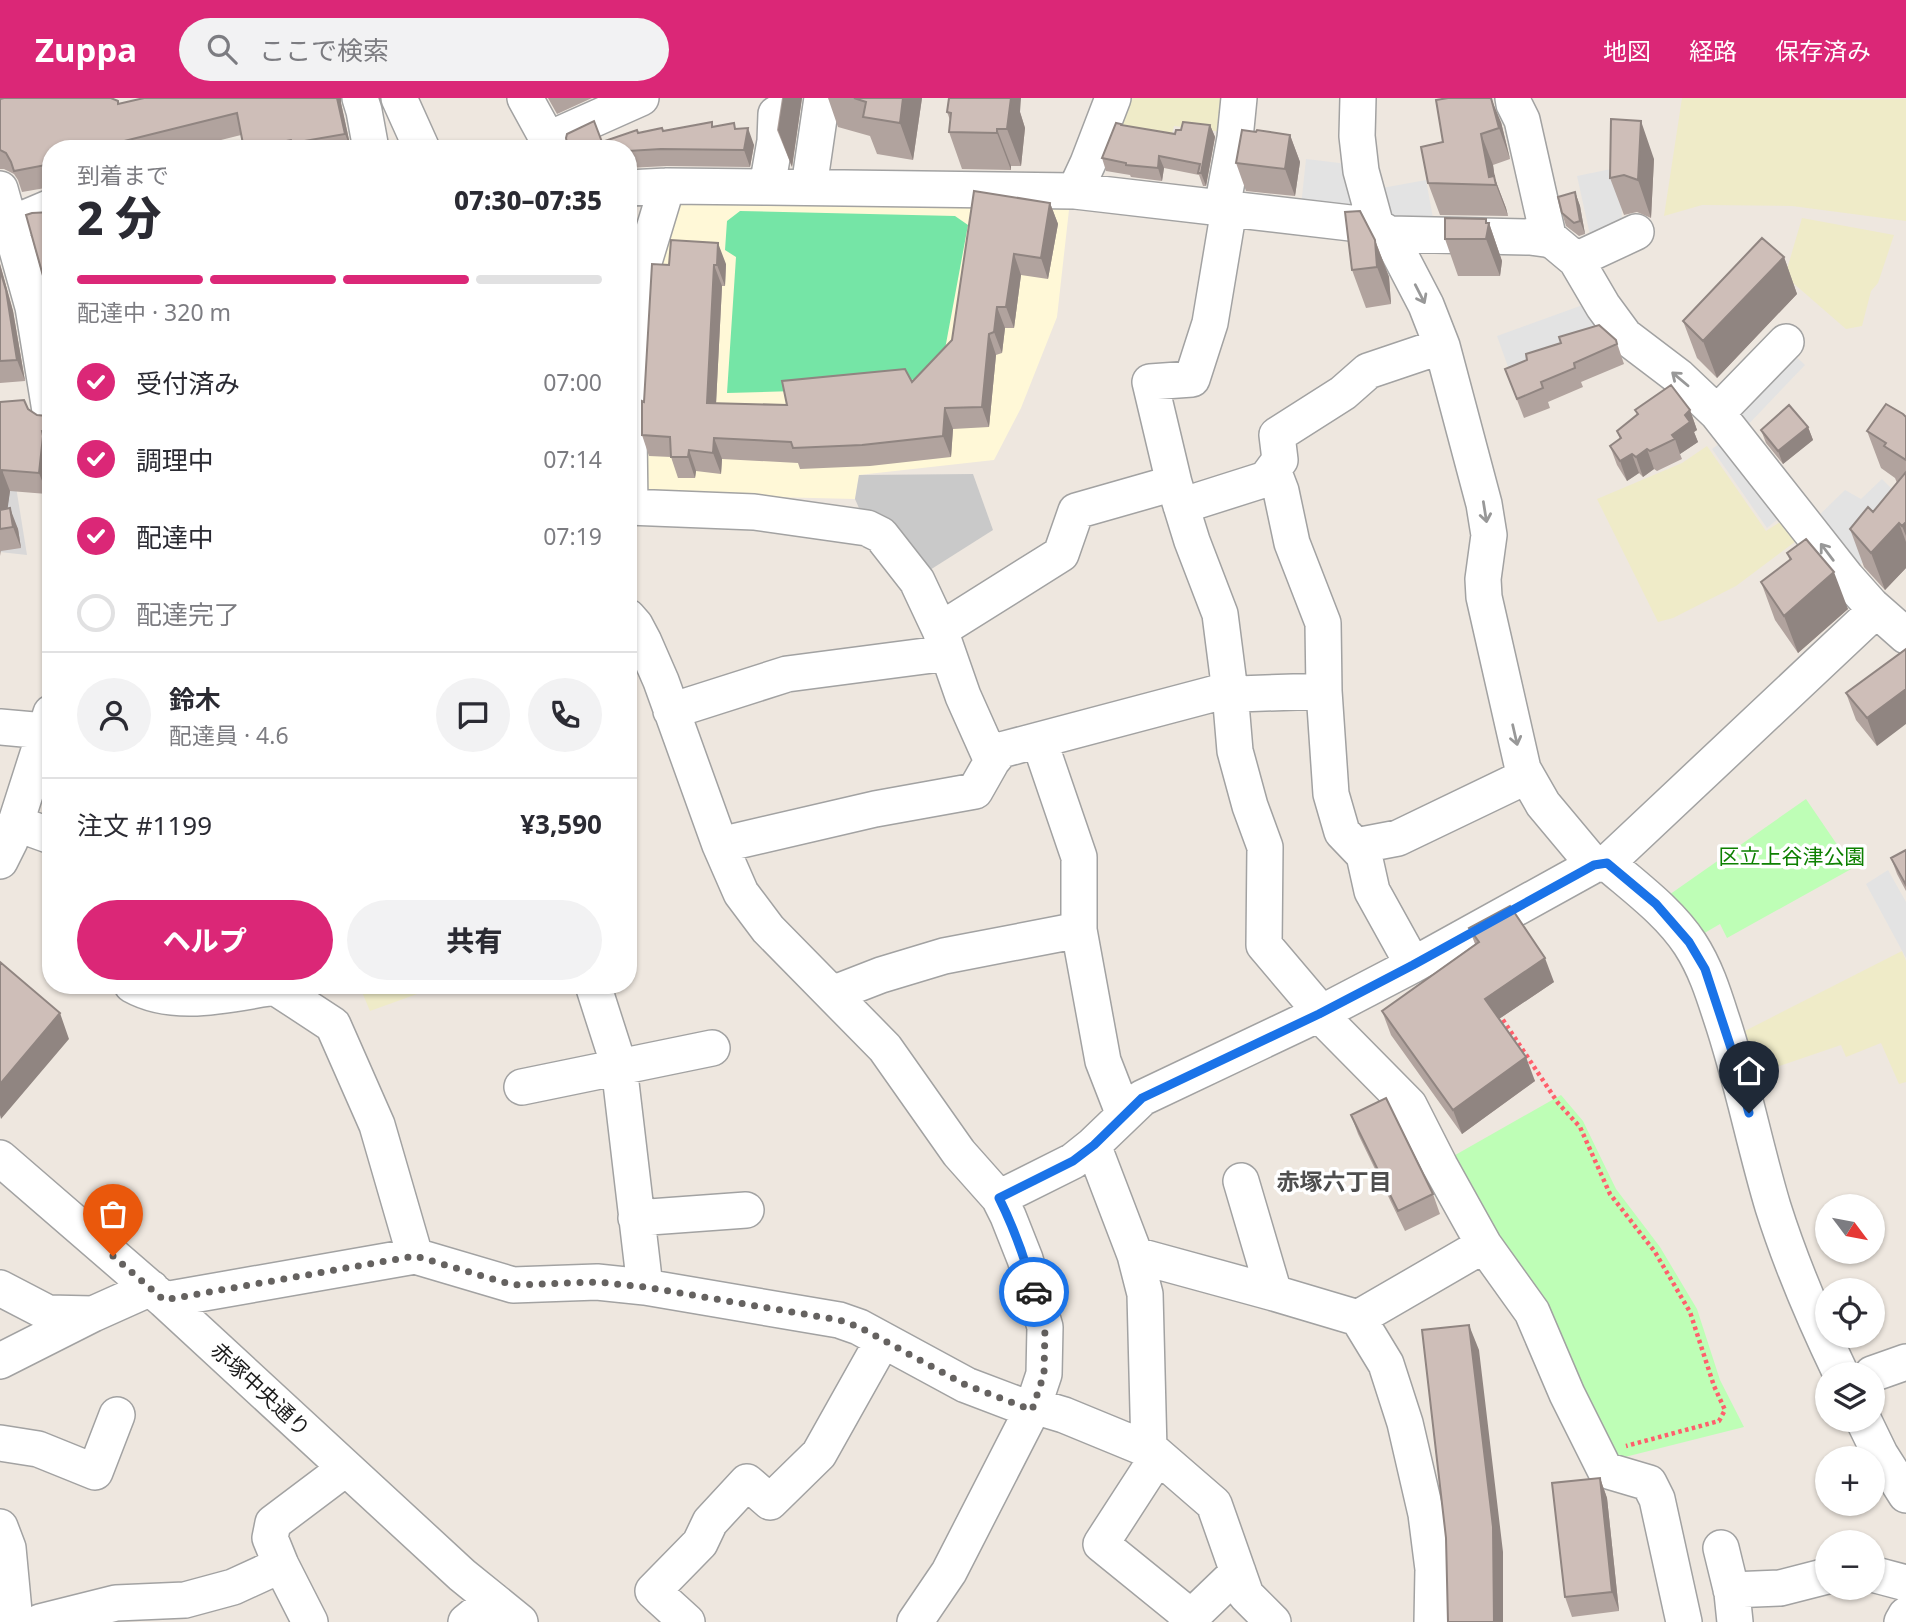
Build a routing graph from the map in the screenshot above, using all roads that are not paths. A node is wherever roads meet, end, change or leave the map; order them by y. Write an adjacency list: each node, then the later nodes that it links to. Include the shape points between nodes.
1 (399, 98): 12 (street)
2 (525, 98): 13 (street)
3 (641, 98): 14 (street)
4 (822, 98): 17 (street)
5 (1113, 98): 20 (street)
6 (1239, 98): 21 (street)
7 (1358, 98): 24 (street, via 1361,171)
8 (1513, 98): 26 (street)
9 (372, 102): 11 (street)
10 (776, 114): 16 (street)
11 (371, 140)
12 (418, 140)
13 (548, 140)
14 (558, 140)
15 (667, 186): 16 (street); 18 (street); 29 (street)
16 (767, 187): 17 (street)
17 (809, 187): 20 (street)
18 (637, 188)
19 (0, 189): 23 (street)
20 (1075, 191): 21 (street)
21 (1225, 208): 24 (street); 37 (street, via 1210,323 1192,379 1150,382)
22 (42, 211): 23 (street)
23 (11, 228): 28 (street)
24 (1382, 230): 26 (street); 31 (street, one-way to 31, via 1426,305)
25 (1636, 232): 27 (street)
26 (1549, 240): 27 (street)
27 (1576, 260): 35 (street, one-way to 27, via 1625,336)
28 (27, 291): 32 (street)
29 (637, 300)
30 (1786, 342): 35 (street)
31 (1442, 346): 36 (street, via 1368,371 1277,435 1280,460); 51 (street, one-way to 51, via 1484,503 1489,535 1484,597)
32 (42, 364)
33 (12, 402): 34 (street)
34 (42, 407)
35 (1717, 413): 39 (street, one-way to 35)
36 (1273, 470): 37 (street, via 1266,479); 43 (street, via 1292,543 1324,623)
37 (1178, 494): 42 (street, via 1076,511 1061,554); 44 (street, via 1220,614)
38 (637, 507): 42 (street, via 754,512 867,528 881,535 917,581)
39 (1873, 607): 40 (street); 57 (street)
40 (1906, 636)
41 (637, 641): 45 (street, via 661,681)
42 (944, 641): 45 (street, via 787,674); 50 (street)
43 (1324, 691): 44 (street); 55 (street, via 1331,794 1342,832)
44 (1230, 692): 48 (street); 65 (street, via 1235,751 1265,848 1264,945)
45 (671, 711): 54 (street)
46 (0, 727): 47 (street)
47 (42, 737)
48 (1039, 740): 50 (street, via 1001,750); 58 (street, via 1080,857)
49 (42, 749): 52 (street)
50 (992, 761): 54 (street, via 975,791)
51 (1527, 776): 55 (street, via 1398,838); 57 (street, via 1543,804)
52 (15, 824): 53 (street); 56 (street)
53 (42, 833)
54 (720, 845): 64 (street, via 741,893)
55 (1356, 846): 59 (street, via 1364,855 1372,891)
56 (0, 861)
57 (1601, 864): 59 (street); 87 (street, via 1656,904 1705,969 1773,1207)
58 (1079, 930): 64 (street, via 944,956); 69 (street, via 1103,1061)
59 (1413, 965): 65 (street)
60 (152, 994): 61 (street, via 207,998)
61 (232, 994)
62 (286, 994): 78 (street, via 333,1025 377,1125)
63 (596, 994): 67 (street)
64 (832, 994): 73 (street, via 885,1048 958,1153)
65 (1319, 1014): 69 (street, via 1142,1098); 76 (street, via 1409,1105)
66 (712, 1048): 67 (street)
67 (619, 1066): 68 (street); 75 (street)
68 (522, 1087)
69 (1124, 1115): 70 (street)
70 (1094, 1145): 73 (street, via 1073,1161); 77 (street)
71 (0, 1158): 82 (street, 赤塚中央通り)
72 (1241, 1181): 81 (street)
73 (999, 1198): 90 (street, via 1025,1259 1045,1327 1044,1374)
74 (747, 1210): 75 (street)
75 (636, 1218): 79 (street)
76 (1484, 1245): 84 (street); 117 (street, via 1532,1312 1605,1470 1649,1483 1657,1499)
77 (1135, 1255): 81 (street); 94 (street, via 1144,1294)
78 (415, 1256): 79 (street, via 513,1285 597,1282); 82 (street)
79 (645, 1287): 85 (street, via 839,1320)
80 (0, 1288): 83 (street, via 48,1313)
81 (1274, 1293): 84 (street)
82 (158, 1294): 83 (street); 95 (street, 赤塚中央通り)
83 (93, 1314): 86 (street)
84 (1358, 1318): 116 (street, via 1386,1364 1405,1423 1426,1514 1433,1569)
85 (883, 1340): 90 (street, via 966,1385); 113 (street, via 819,1454 770,1502 747,1482 710,1522 700,1542 653,1591)
86 (0, 1361)
87 (1835, 1362)
88 (1906, 1362): 89 (street)
89 (1885, 1369)
90 (1033, 1408): 94 (street, via 1064,1415); 114 (street, via 950,1572)
91 (117, 1415): 93 (street, via 95,1472 38,1449)
92 (1869, 1432): 96 (street)
93 (0, 1443)
94 (1154, 1453): 100 (street, via 1214,1504); 108 (street, via 1101,1544)
95 (346, 1468): 99 (street, via 273,1523 270,1538); 104 (street, 赤塚中央通り)
96 (1906, 1495)
97 (0, 1527): 106 (street, via 8,1548)
98 (1721, 1548): 105 (street)
99 (281, 1565): 109 (street, via 233,1587 185,1600 116,1603); 110 (street)
100 (1238, 1572): 108 (street); 115 (street, via 1246,1595)
101 (1885, 1577): 103 (street)
102 (1815, 1579): 105 (street)
103 (1906, 1583)
104 (493, 1600): 111 (street); 112 (street, 赤塚中央通り)
105 (1733, 1606)
106 (9, 1607)
107 (1906, 1615): 118 (street)
108 (1189, 1619)
109 (40, 1622)
110 (310, 1622)
111 (466, 1622)
112 (520, 1622)
113 (687, 1622)
114 (915, 1622)
115 (1273, 1622)
116 (1432, 1622)
117 (1684, 1622)
118 (1902, 1622)

